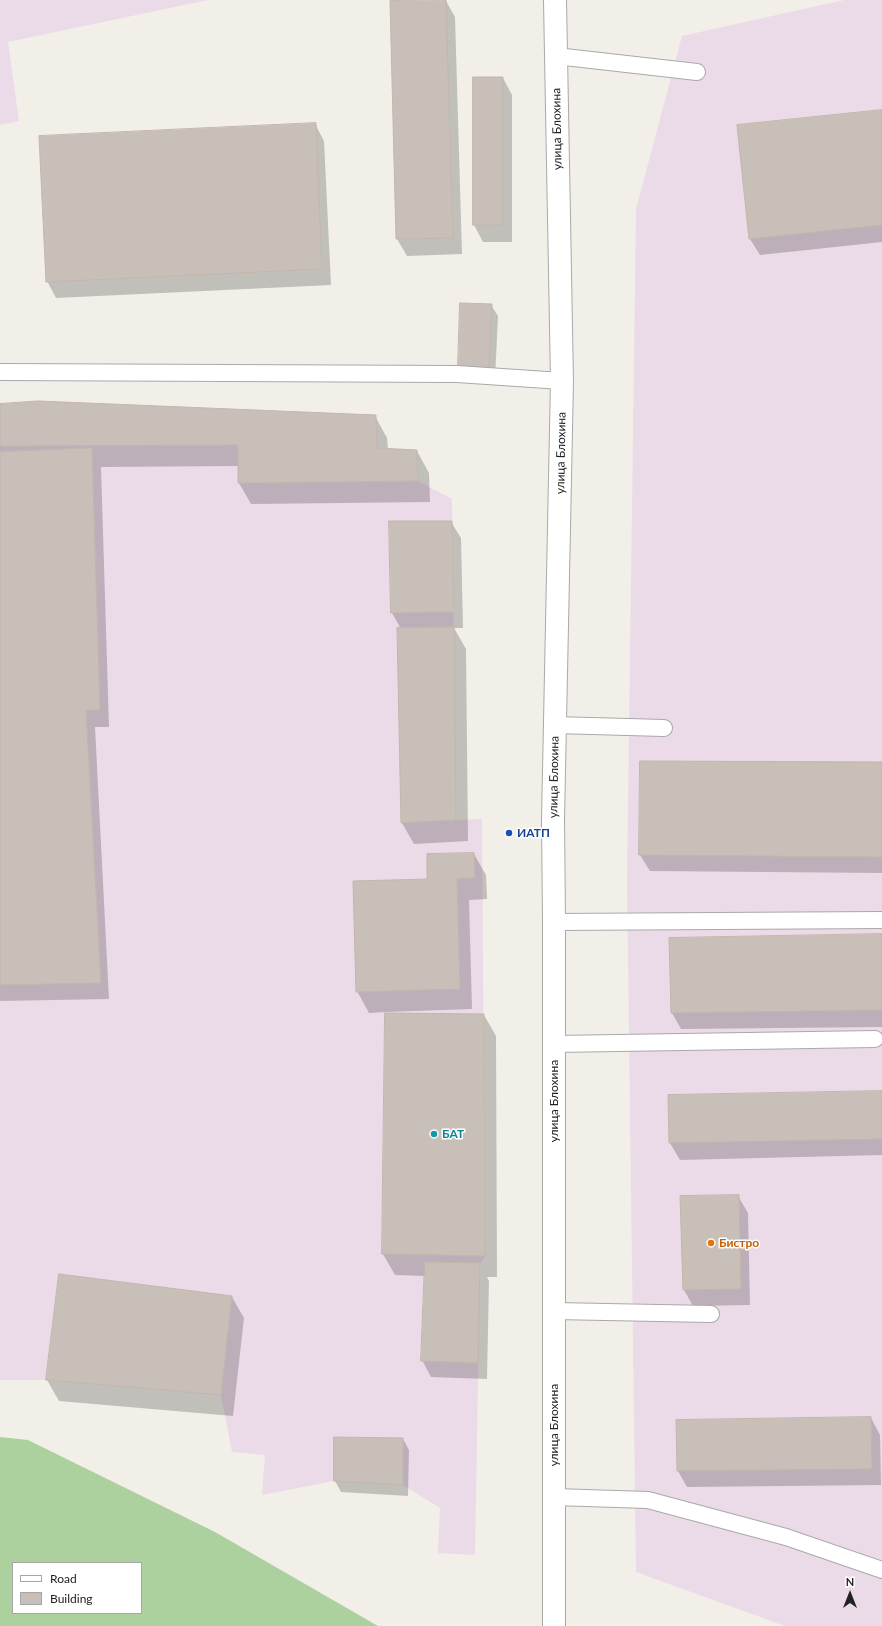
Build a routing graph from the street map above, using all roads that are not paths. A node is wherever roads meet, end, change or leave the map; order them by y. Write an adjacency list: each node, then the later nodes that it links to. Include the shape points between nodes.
1 (555, 0): 2 (street, улица Блохина)
2 (556, 56): 3 (lane); 5 (street, улица Блохина)
3 (697, 72)
4 (0, 372): 5 (lane, via 457,374)
5 (562, 381): 6 (street, улица Блохина)
6 (555, 725): 7 (lane); 9 (street, улица Блохина)
7 (664, 728)
8 (882, 920): 9 (lane)
9 (554, 922): 11 (street, улица Блохина)
10 (875, 1039): 11 (lane)
11 (554, 1044): 12 (street, улица Блохина)
12 (554, 1311): 13 (lane); 14 (street, улица Блохина)
13 (711, 1314)
14 (554, 1496): 15 (lane, via 648,1500 786,1537); 16 (street, улица Блохина)
15 (882, 1570)
16 (554, 1626)

